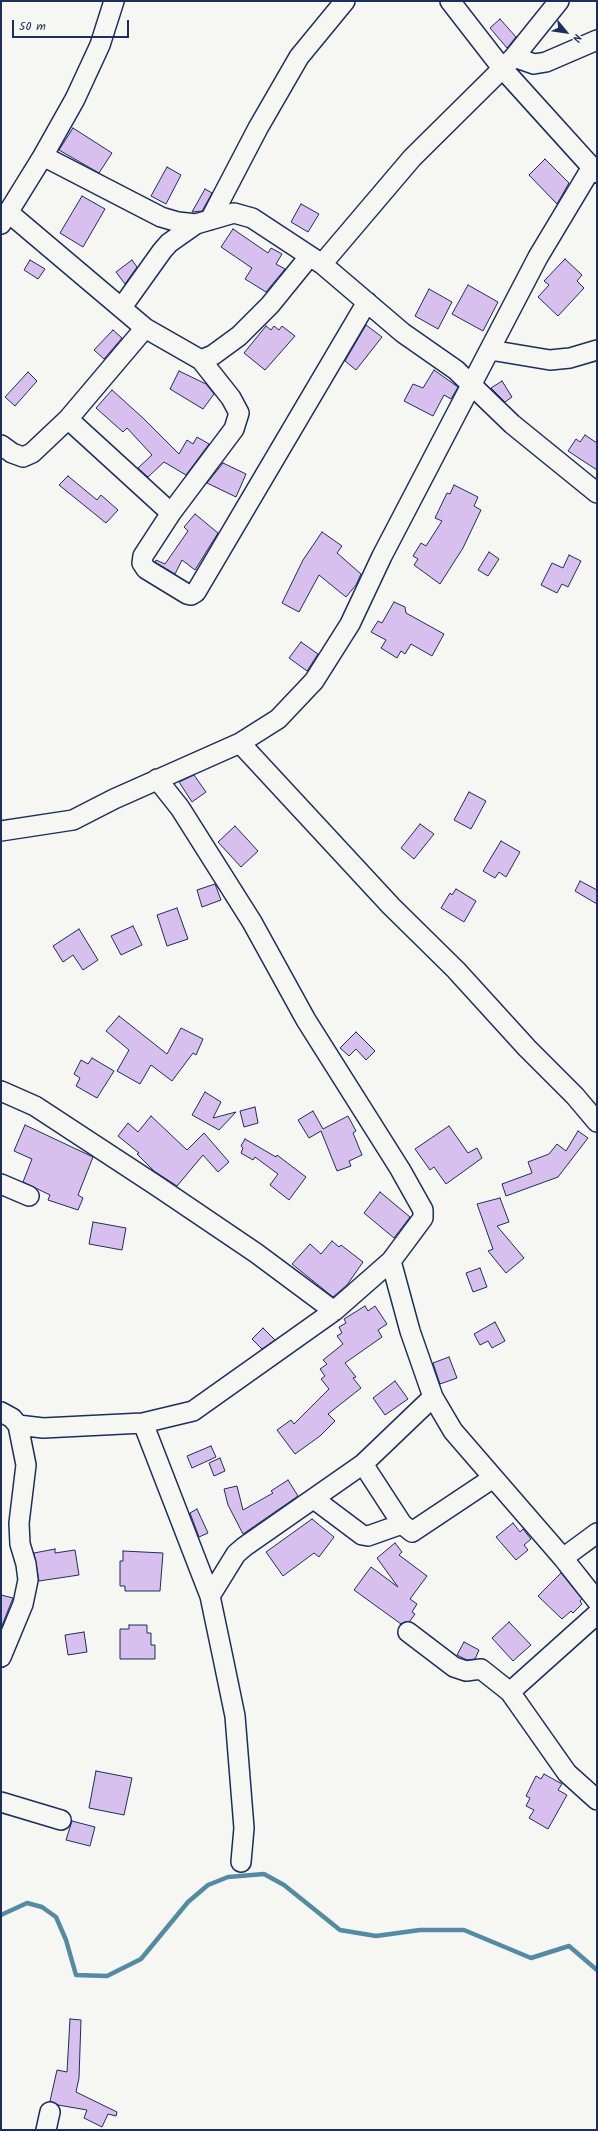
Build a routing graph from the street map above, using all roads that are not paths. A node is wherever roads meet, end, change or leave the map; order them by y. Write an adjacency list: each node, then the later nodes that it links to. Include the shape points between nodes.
1 (114, 1): 7 (street, via 100,45 75,99)
2 (345, 1): 10 (street, via 299,57)
3 (450, 1): 6 (street)
4 (559, 1): 6 (street)
5 (597, 40): 6 (street, via 546,62)
6 (508, 63): 8 (street); 11 (street, via 412,158)
7 (43, 156): 9 (street); 10 (street, via 161,217 178,222)
8 (594, 170): 15 (street, via 538,257)
9 (5, 218): 13 (street)
10 (203, 222): 11 (street, via 234,213 242,214); 13 (street, via 169,243)
11 (316, 260): 12 (street); 17 (street, via 239,336 213,356)
12 (367, 302): 18 (street, via 403,333); 22 (street, via 200,586 191,595 146,569 142,563 143,556)
13 (122, 307): 14 (street)
14 (145, 328): 17 (street); 19 (street)
15 (490, 350): 16 (street, via 550,360 570,358); 18 (street)
16 (597, 350)
17 (201, 360): 22 (street, via 231,398 239,413 234,429)
18 (471, 383): 21 (street, via 512,424); 23 (street, via 350,624 314,681 278,719)
19 (68, 419): 20 (street, via 32,453 23,457); 22 (street)
20 (1, 445)
21 (597, 493)
22 (171, 513)
23 (240, 743): 24 (street); 27 (street, via 390,906 456,970)
24 (157, 779): 25 (street, via 73,820); 30 (street, via 180,808 252,922 306,1020 423,1210 421,1224)
25 (1, 831)
26 (1, 1091): 31 (street, via 35,1106 157,1186 256,1252)
27 (597, 1122)
28 (1, 1184): 29 (street)
29 (30, 1196)
30 (391, 1261): 31 (street); 32 (street, via 410,1331)
31 (334, 1311): 34 (street, via 193,1411)
32 (432, 1397): 36 (street); 37 (street, via 453,1431)
33 (1, 1412): 35 (street)
34 (143, 1423): 35 (street, via 43,1428); 42 (street)
35 (18, 1425): 45 (street, via 26,1465 19,1523 20,1544 28,1580 23,1604)
36 (363, 1464): 38 (street); 39 (street)
37 (493, 1478): 39 (street, via 415,1531 412,1532); 41 (street)
38 (314, 1499): 39 (street, via 362,1535 368,1536); 42 (street, via 236,1554)
39 (402, 1524)
40 (597, 1532): 41 (street)
41 (563, 1558): 43 (street)
42 (210, 1596): 52 (street, via 235,1716 244,1828)
43 (597, 1601)
44 (597, 1614): 48 (street)
45 (8, 1626): 47 (street)
46 (408, 1632): 48 (street, via 454,1667 466,1671 481,1670)
47 (1, 1657)
48 (510, 1692): 49 (street, via 567,1773)
49 (597, 1800)
50 (1, 1802): 51 (street)
51 (61, 1820)
52 (241, 1862)

